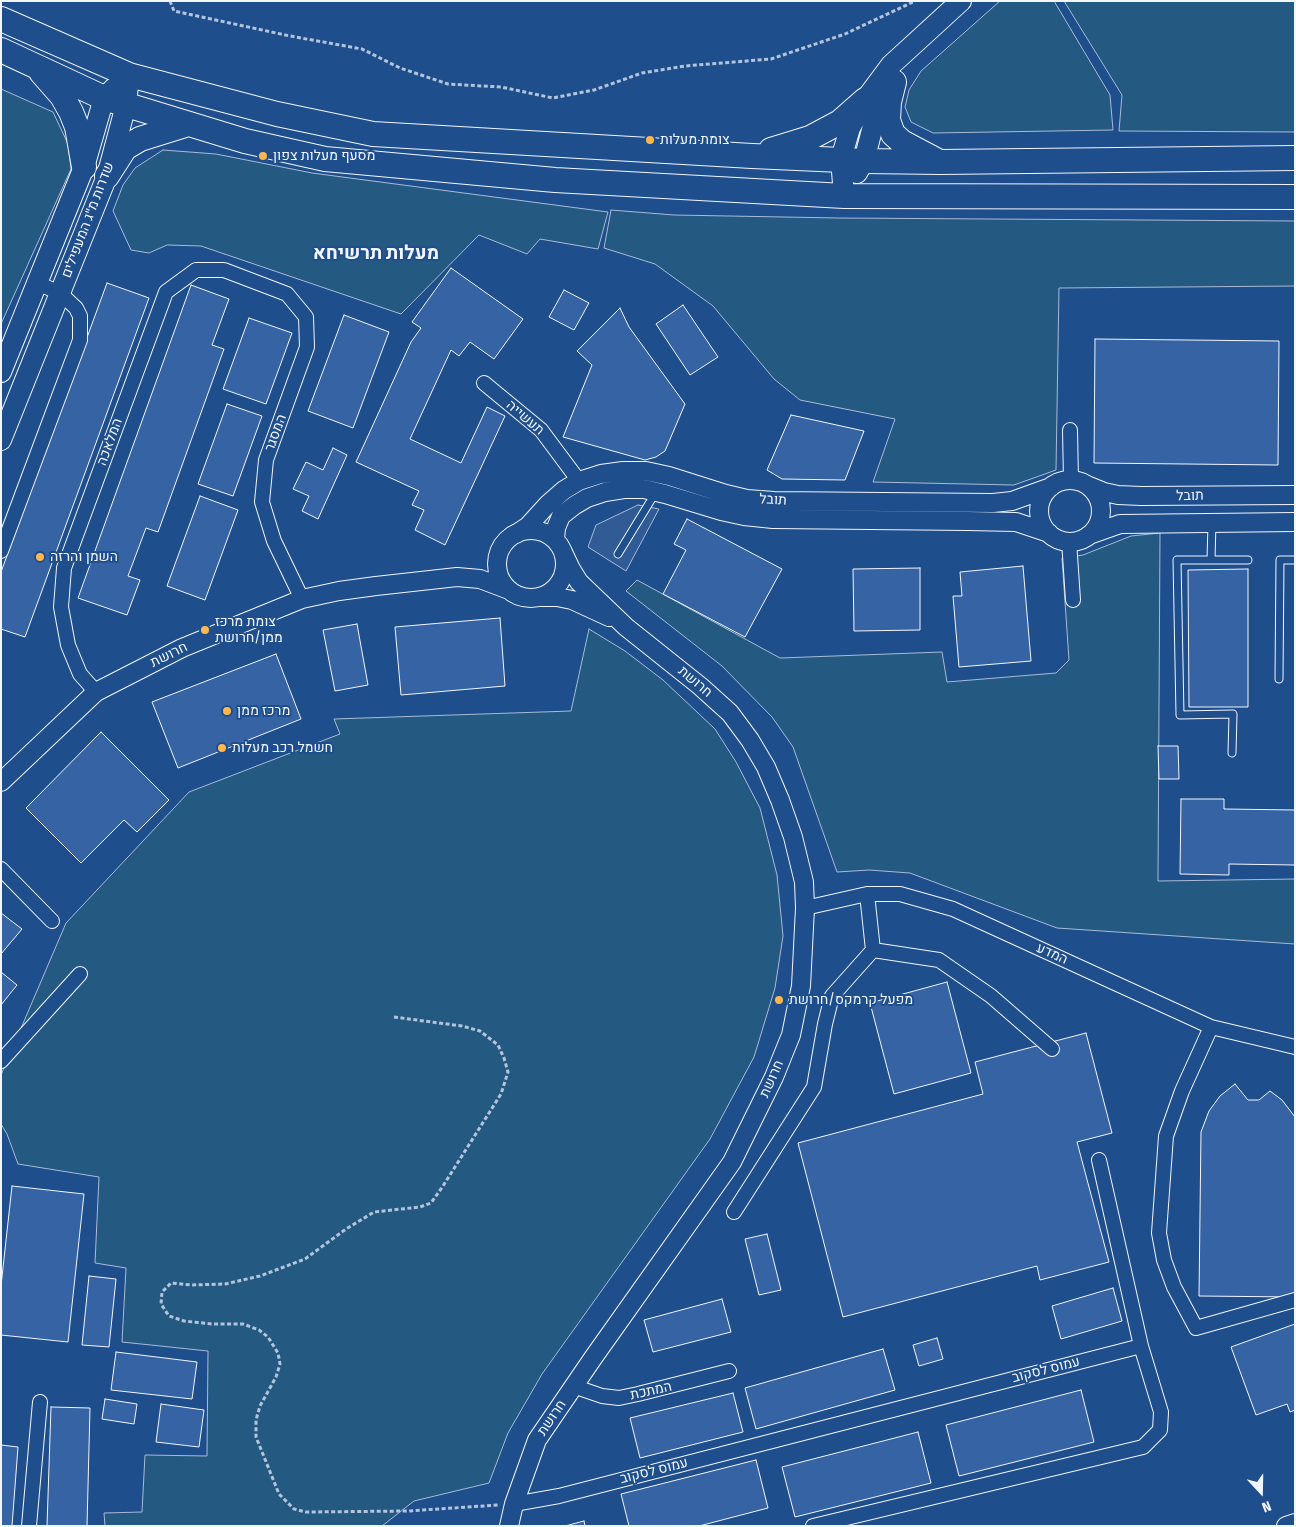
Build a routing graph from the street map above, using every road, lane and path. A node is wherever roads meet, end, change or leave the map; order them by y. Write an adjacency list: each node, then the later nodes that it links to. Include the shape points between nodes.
1 (170, 1): 2 (path, via 174,11 362,49 400,68 448,84 501,87 553,98 594,90 642,72 771,59 845,34)
2 (915, 1)
3 (961, 1): 5 (main road)
4 (1, 19): 8 (highway)
5 (932, 27): 9 (main road); 10 (main road, via 891,65)
6 (1, 50): 7 (highway)
7 (35, 66): 11 (highway); 17 (highway, via 62,96 71,112)
8 (129, 75): 11 (main road); 13 (highway, via 277,114 373,134)
9 (894, 82): 15 (main road); 16 (highway, via 888,120 893,134)
10 (865, 100): 13 (highway, via 840,122 810,138); 15 (main road, via 850,128)
11 (115, 101): 12 (highway); 17 (main road, שדרות מ"ג המעפילים); 18 (main road, שדרות מ"ג המעפילים)
12 (188, 124): 18 (highway, via 140,139 125,148); 19 (highway, via 325,159 555,180)
13 (752, 156): 15 (highway)
14 (1295, 158): 16 (highway)
15 (853, 160): 16 (highway); 19 (main road)
16 (940, 162)
17 (84, 167): 21 (main road, שדרות מ"ג המעפילים)
18 (107, 176): 23 (main road, שדרות מ"ג המעפילים)
19 (844, 196): 20 (highway)
20 (1295, 197)
21 (37, 283): 23 (street); 24 (main road, שדרות מ"ג המעפילים)
22 (263, 285): 49 (street, המסגר, via 286,294 306,317 307,347 266,460 262,502 274,541); 53 (street, המלאכה, via 224,270 196,270 166,292 64,568 62,607 68,645 80,674)
23 (60, 293): 27 (main road, שדרות מ"ג המעפילים); 41 (street, via 80,316 80,340)
24 (3, 362)
25 (484, 383): 28 (street, תעשייה, via 542,430)
26 (1070, 430): 29 (street)
27 (1, 440)
28 (579, 481): 30 (street, תובל, via 601,474 646,471 726,494 784,501 993,503 1012,501); 36 (street, תובל, via 564,490)
29 (1079, 482): 30 (street, via 1057,483); 32 (street, תובל, via 1118,495); 37 (street, via 1094,491 1101,509 1096,528)
30 (1051, 487): 35 (street, via 1040,504 1043,525)
31 (656, 492): 35 (street, תובל, via 744,516 1016,522); 39 (street, תובל, via 624,489 587,498 561,516 556,528); 42 (lane)
32 (1295, 495)
33 (1295, 522): 34 (street, תובל)
34 (1212, 523): 37 (street, תובל, via 1120,524); 43 (lane)
35 (1049, 533): 38 (street)
36 (516, 534): 39 (street, via 526,530 537,531); 40 (street)
37 (1089, 535): 38 (street)
38 (1069, 542): 50 (street)
39 (558, 545): 48 (street, via 564,565 561,580 547,594); 51 (street, חרושת, via 579,582)
40 (501, 548): 46 (street, חרושת, via 489,562); 47 (street, via 497,566 503,584)
41 (1, 551)
42 (618, 554)
43 (1211, 560): 44 (lane); 54 (lane, via 1177,560 1180,716 1233,714)
44 (1248, 560)
45 (1295, 560): 52 (lane, via 1280,560)
46 (457, 577): 47 (street, חרושת, via 480,579); 49 (street, חרושת)
47 (509, 590): 48 (street, via 527,598)
48 (537, 597): 51 (street, חרושת, via 572,600)
49 (302, 599): 53 (street, חרושת, via 182,648)
50 (1072, 600)
51 (626, 627): 58 (street, חרושת, via 730,713 750,740 766,768 793,837 804,882)
52 (1279, 679)
53 (96, 692): 55 (street, חרושת)
54 (1232, 753)
55 (1, 782)
56 (1, 869): 59 (street)
57 (867, 894): 58 (street, המדע); 60 (street); 63 (street, המדע, via 900,894 953,909)
58 (805, 908): 72 (street, חרושת, via 801,986 791,1035 774,1077 732,1162)
59 (52, 921)
60 (874, 950): 65 (street, via 939,960 991,996); 68 (street, via 832,996 814,1087)
61 (80, 974): 66 (street)
62 (394, 1017): 74 (path, via 480,1031 498,1045 508,1072 501,1094 432,1203 374,1212 305,1259 260,1276 225,1284 192,1286 171,1283 162,1292 161,1304 169,1316 184,1321 242,1324 268,1337 278,1353 280,1364 260,1406 256,1437 279,1494 294,1508 306,1512 408,1511)
63 (1211, 1027): 64 (street, המדע); 69 (street, via 1166,1136 1159,1232 1164,1260 1196,1328)
64 (1295, 1047)
65 (1052, 1049)
66 (1, 1060)
67 (1099, 1160): 70 (street)
68 (734, 1212)
69 (1295, 1300)
70 (1141, 1346): 74 (street, עמוס לסקוב, via 558,1496); 78 (street, via 1161,1412 1160,1430 1144,1447)
71 (729, 1371): 72 (street, המתכת, via 619,1398)
72 (574, 1386): 74 (street, חרושת, via 537,1440)
73 (40, 1402): 76 (street)
74 (514, 1504): 77 (street, חרושת)
75 (1295, 1524): 79 (street)
76 (29, 1526)
77 (509, 1526)
78 (813, 1526)
79 (1286, 1526)

